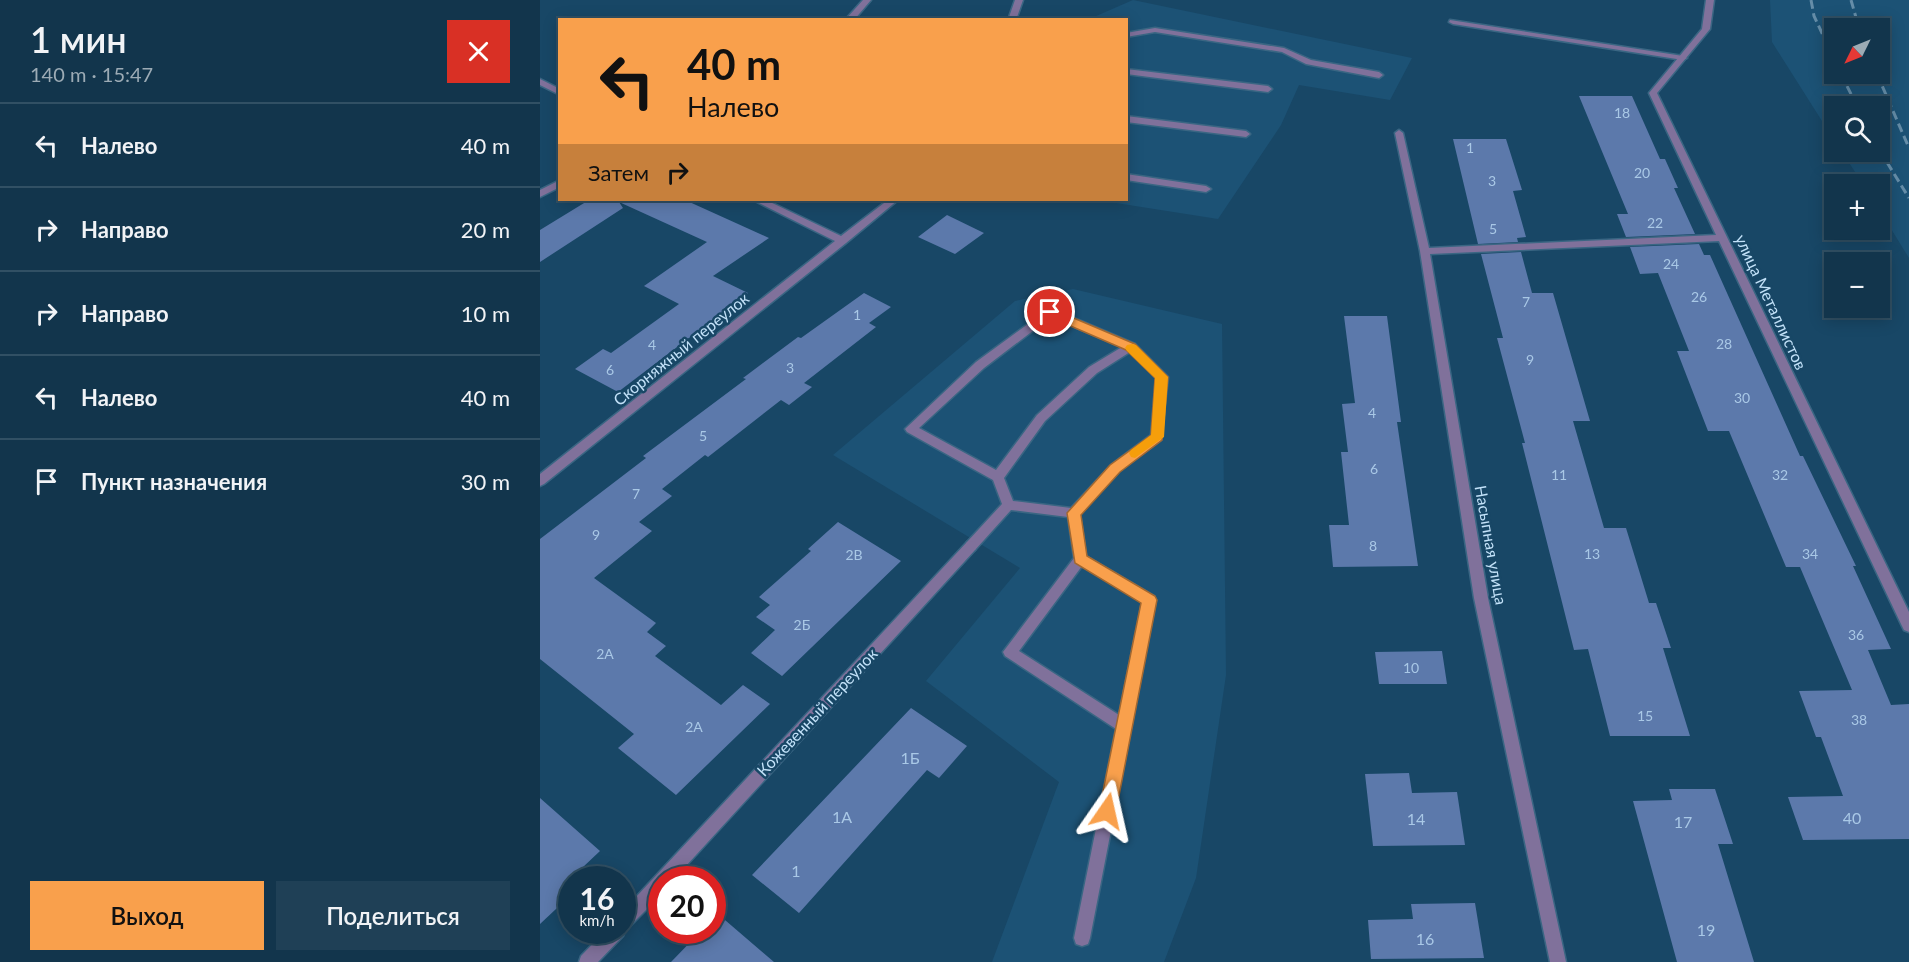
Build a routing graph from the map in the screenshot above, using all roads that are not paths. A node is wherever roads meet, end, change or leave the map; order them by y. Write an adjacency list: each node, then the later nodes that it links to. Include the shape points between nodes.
1 (867, 0): 4 (street)
2 (1019, 0): 5 (street)
3 (1710, 0): 8 (street, улица Металлистов, via 1706,29)
4 (851, 18)
5 (1013, 18)
6 (1453, 22): 8 (street)
7 (1128, 35): 10 (street, via 1155,30 1284,50 1309,62)
8 (1683, 58): 23 (street, улица Металлистов, via 1653,93)
9 (1128, 72): 12 (street)
10 (1379, 75)
11 (540, 82): 13 (street)
12 (1268, 89)
13 (558, 92)
14 (1128, 119): 16 (street)
15 (1399, 133): 25 (street, Насыпная улица)
16 (1246, 134)
17 (1128, 177): 19 (street)
18 (558, 184): 20 (street)
19 (1206, 189)
20 (540, 194)
21 (762, 201): 24 (street)
22 (892, 201): 24 (street, Скорняжный переулок)
23 (1722, 238): 25 (street); 32 (street, улица Металлистов)
24 (843, 241): 28 (street, Скорняжный переулок)
25 (1425, 251): 40 (street, Насыпная улица, via 1481,598)
26 (1131, 347): 27 (street, via 1093,370 1041,418); 27 (street, via 1050,312 980,365 911,429); 30 (street, via 1162,377 1157,437 1115,468)
27 (998, 477): 29 (street)
28 (540, 481)
29 (1008, 505): 30 (street); 34 (street, Кожевенный переулок)
30 (1074, 513): 31 (street)
31 (1080, 559): 33 (street, via 1149,600); 33 (street, via 1010,652)
32 (1909, 626)
33 (1124, 726): 37 (street)
34 (676, 866)
35 (648, 896): 36 (street, Кожевенный переулок)
36 (636, 909)
37 (1082, 938)
38 (604, 944): 39 (street)
39 (587, 962)
40 (1558, 962)

